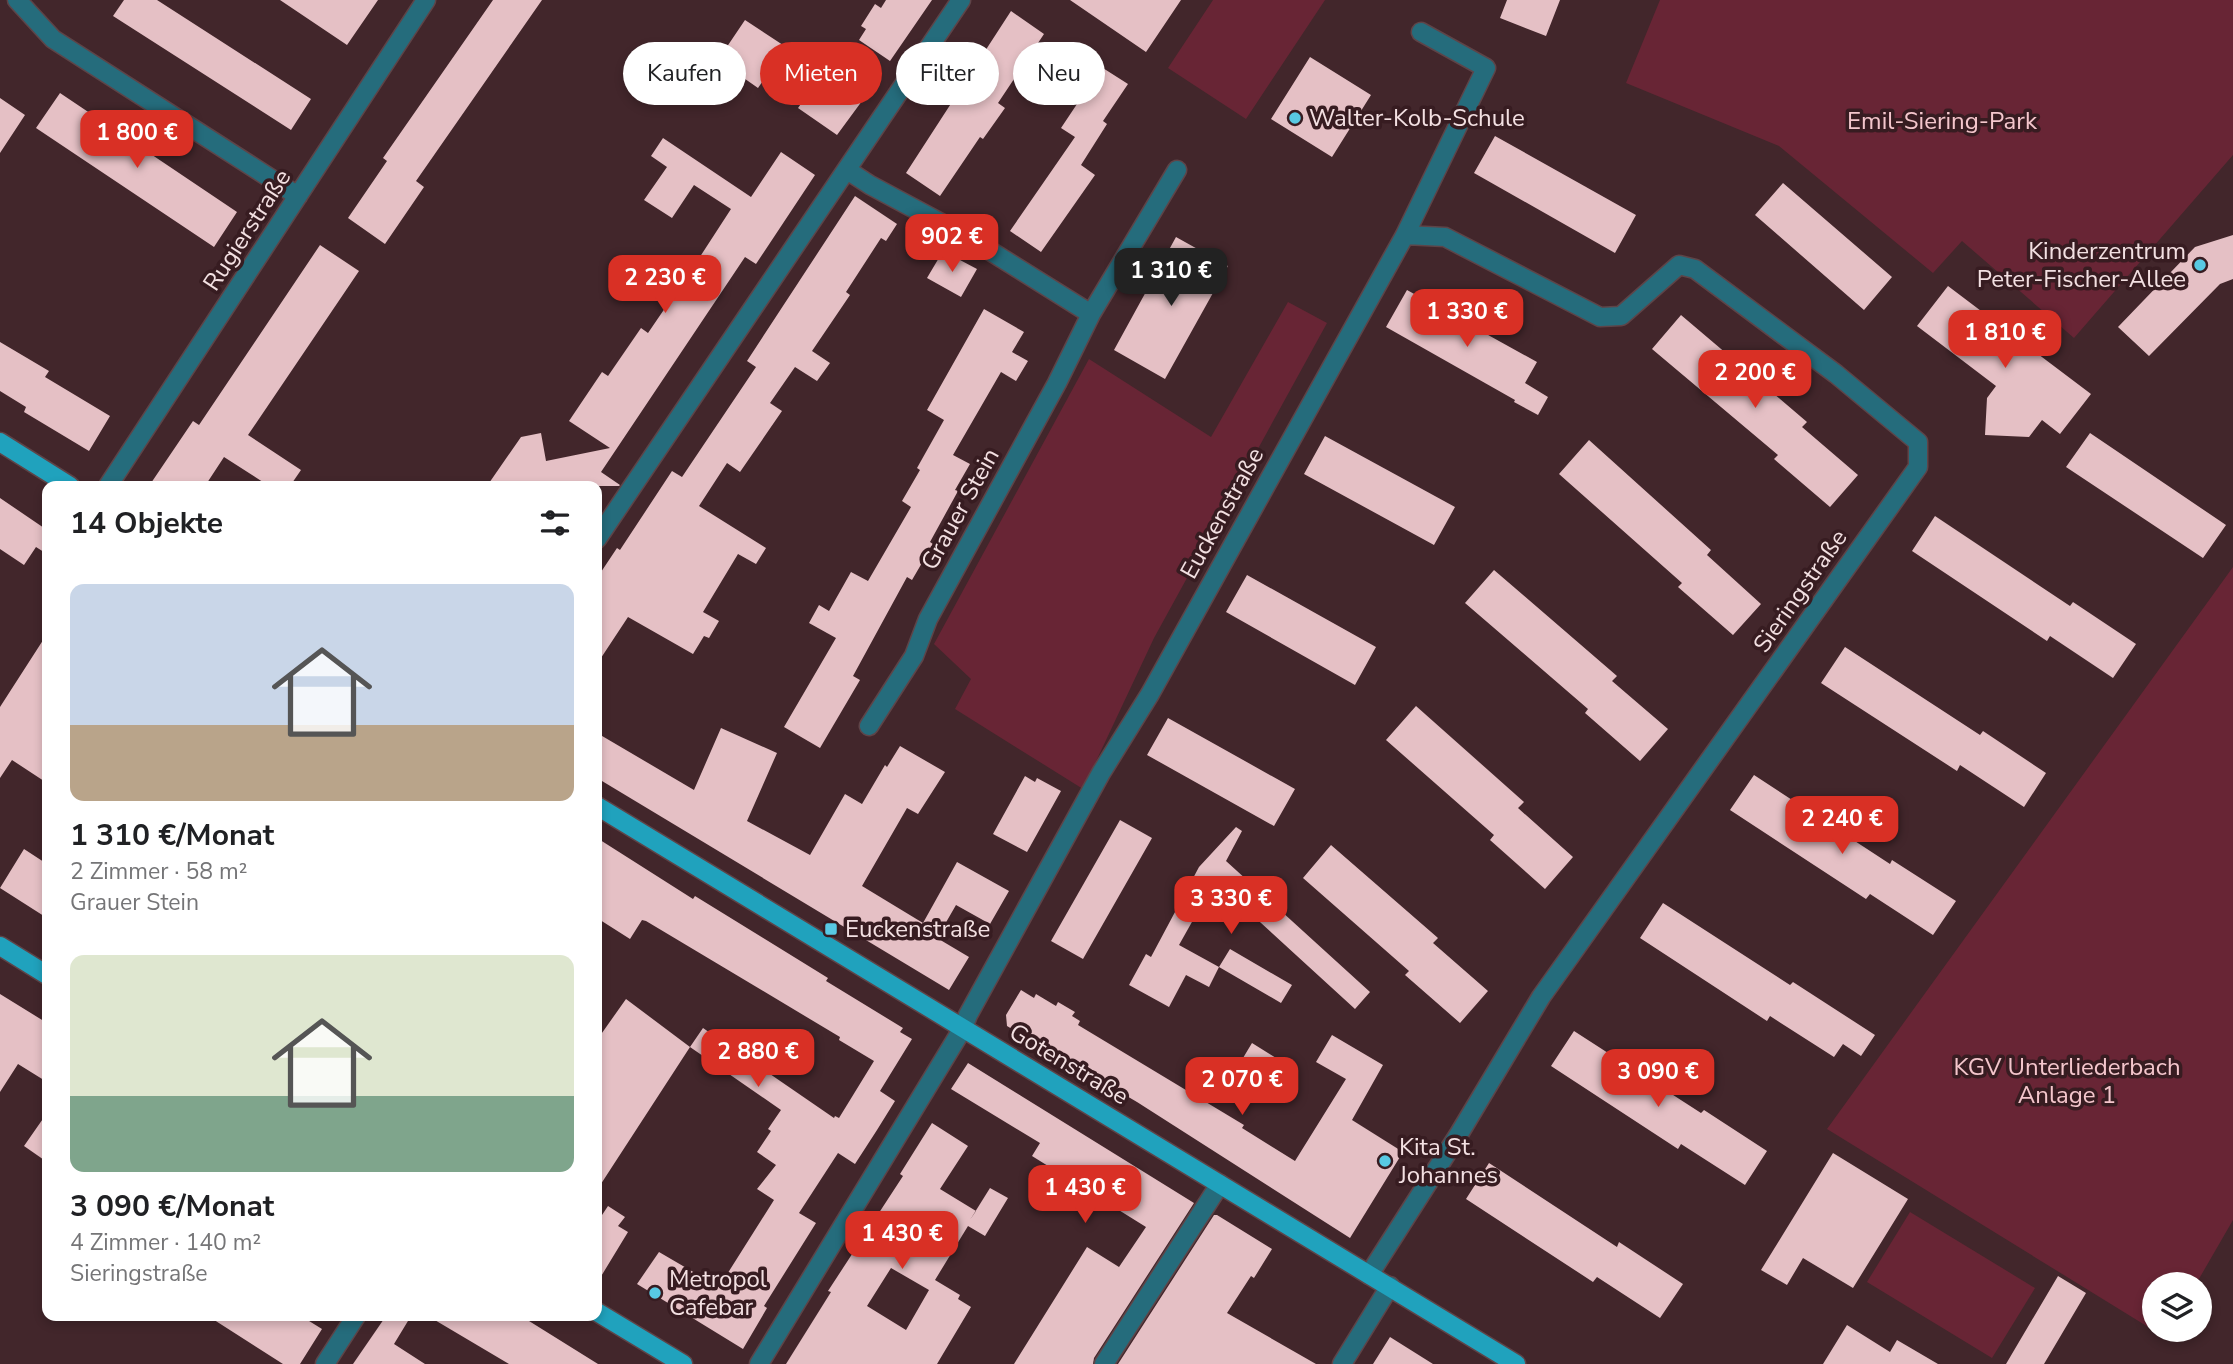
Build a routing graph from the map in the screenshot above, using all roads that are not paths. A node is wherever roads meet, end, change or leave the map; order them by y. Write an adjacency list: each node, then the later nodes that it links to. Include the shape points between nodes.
1 (17, 0): 7 (street, via 53,39)
2 (426, 0): 7 (street, Rugierstraße)
3 (961, 0): 5 (street)
4 (1421, 32): 8 (street, Euckenstraße, via 1486,68)
5 (847, 170): 9 (street, via 971,239); 13 (street)
6 (1177, 170): 9 (street, Grauer Stein)
7 (298, 196): 12 (street, Rugierstraße)
8 (1405, 235): 18 (street, Euckenstraße, via 1138,715 1101,773); 20 (street, Sieringstraße, via 1445,237 1600,317 1621,316 1679,265 1695,269 1918,442 1918,467 1541,998)
9 (1091, 314): 14 (street, Grauer Stein, via 928,619 914,656)
10 (0, 442): 11 (main road)
11 (62, 481)
12 (111, 481)
13 (602, 532)
14 (869, 726)
15 (602, 809): 18 (main road, Gotenstraße)
16 (0, 946): 17 (main road)
17 (42, 972)
18 (963, 1028): 19 (main road, Gotenstraße); 26 (street, Euckenstraße)
19 (1220, 1184): 20 (main road, Gotenstraße); 27 (street)
20 (1370, 1275): 21 (main road, Gotenstraße)
21 (1390, 1286): 28 (street); 29 (main road, Gotenstraße)
22 (602, 1315): 25 (main road)
23 (353, 1321): 24 (street)
24 (325, 1364)
25 (683, 1364)
26 (759, 1364)
27 (1104, 1364)
28 (1342, 1364)
29 (1516, 1364)

